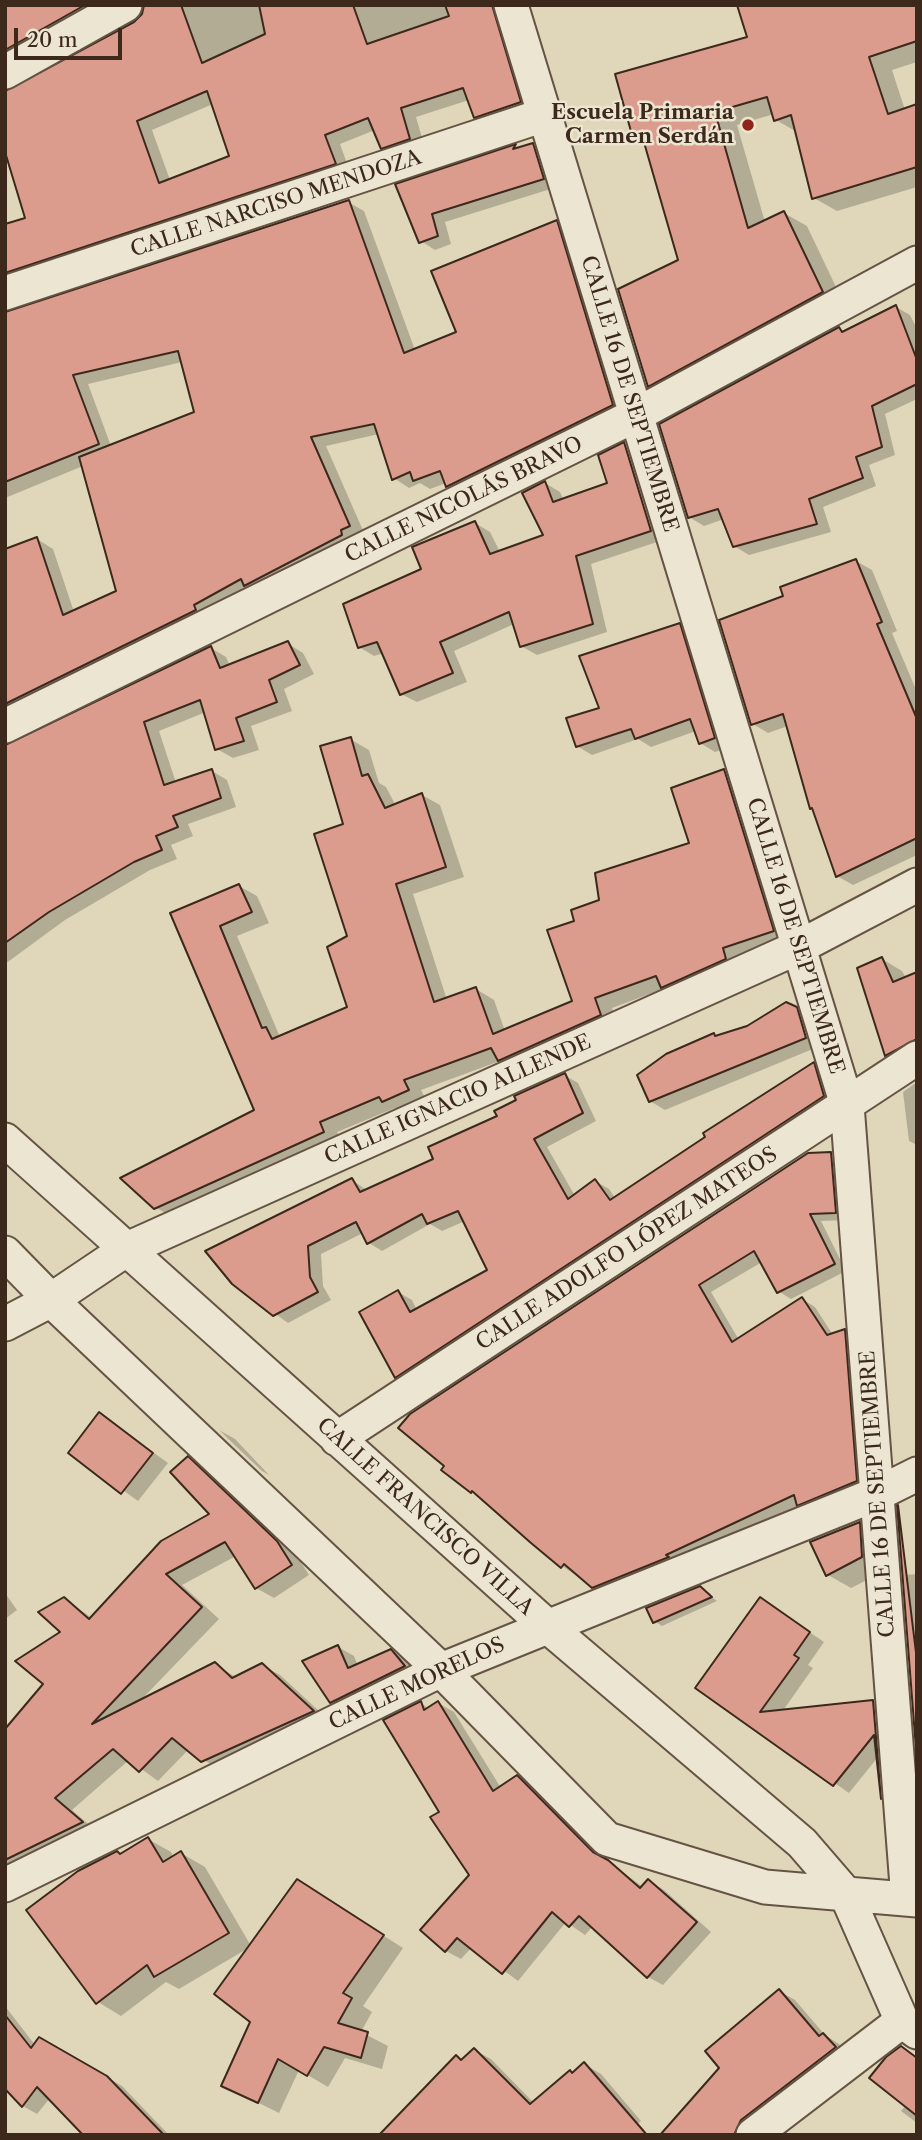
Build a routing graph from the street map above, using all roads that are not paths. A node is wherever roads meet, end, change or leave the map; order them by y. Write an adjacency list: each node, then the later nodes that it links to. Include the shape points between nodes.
1 (125, 5): 3 (street)
2 (512, 5): 4 (street, CALLE 16 DE SEPTIEMBRE)
3 (5, 72)
4 (547, 114): 6 (street, CALLE NARCISO MENDOZA); 7 (street, CALLE 16 DE SEPTIEMBRE)
5 (917, 263): 7 (street, CALLE NICOLÁS BRAVO)
6 (5, 293)
7 (634, 416): 8 (street, CALLE NICOLÁS BRAVO); 10 (street, CALLE 16 DE SEPTIEMBRE)
8 (5, 726)
9 (917, 885): 10 (street, CALLE IGNACIO ALLENDE)
10 (799, 947): 12 (street, CALLE 16 DE SEPTIEMBRE); 14 (street, CALLE IGNACIO ALLENDE)
11 (917, 1058): 12 (street, CALLE ADOLFO LÓPEZ MATEOS)
12 (848, 1105): 18 (street, CALLE ADOLFO LÓPEZ MATEOS); 20 (street, CALLE 16 DE SEPTIEMBRE)
13 (5, 1140): 14 (street, CALLE FRANCISCO VILLA)
14 (127, 1250): 16 (street, CALLE IGNACIO ALLENDE); 18 (street, CALLE FRANCISCO VILLA)
15 (5, 1254): 16 (street)
16 (51, 1300): 17 (street, CALLE IGNACIO ALLENDE); 22 (street)
17 (5, 1324)
18 (337, 1439): 21 (street, CALLE FRANCISCO VILLA)
19 (917, 1474): 20 (street, CALLE MORELOS)
20 (879, 1493): 21 (street, CALLE MORELOS); 25 (street, CALLE 16 DE SEPTIEMBRE)
21 (547, 1626): 22 (street, CALLE MORELOS); 24 (street, CALLE FRANCISCO VILLA, via 802,1843)
22 (441, 1670): 23 (street, CALLE MORELOS); 24 (street, via 607,1839 765,1886)
23 (5, 1885)
24 (846, 1894): 25 (street); 26 (street, CALLE FRANCISCO VILLA)
25 (912, 1900)
26 (910, 2027): 27 (street)
27 (753, 2135)

